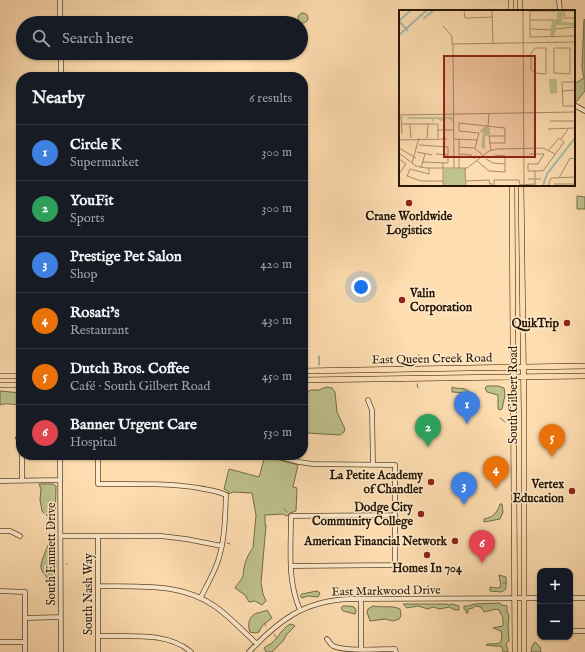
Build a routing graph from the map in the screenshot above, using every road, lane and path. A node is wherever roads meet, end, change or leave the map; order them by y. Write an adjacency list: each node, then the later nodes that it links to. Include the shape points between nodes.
1 (60, 0): 4 (street)
2 (559, 0): 3 (street)
3 (560, 10)
4 (60, 16)
5 (61, 60): 6 (street)
6 (61, 72)
7 (575, 106): 8 (street)
8 (585, 111)
9 (512, 186): 11 (main road, South Gilbert Road)
10 (521, 186): 12 (main road, South Gilbert Road)
11 (513, 258): 12 (main road); 15 (main road, South Gilbert Road)
12 (522, 258): 13 (main road, South Gilbert Road)
13 (523, 366): 14 (main road, East Queen Creek Road); 15 (main road, East Queen Creek Road); 22 (main road, South Gilbert Road)
14 (585, 366)
15 (513, 367): 16 (main road, East Queen Creek Road); 21 (main road, South Gilbert Road)
16 (408, 369): 17 (main road, East Queen Creek Road); 23 (main road)
17 (308, 371)
18 (0, 376): 19 (main road)
19 (16, 376)
20 (585, 376): 22 (main road, East Queen Creek Road)
21 (513, 377): 22 (main road, East Queen Creek Road); 23 (main road, East Queen Creek Road); 46 (main road, South Gilbert Road)
22 (524, 377): 47 (main road, South Gilbert Road)
23 (408, 378): 24 (main road, East Queen Creek Road)
24 (308, 380)
25 (0, 385): 26 (main road)
26 (16, 385)
27 (368, 400): 32 (street, via 372,410)
28 (22, 460): 35 (street)
29 (60, 460): 33 (street, South Emmett Drive)
30 (98, 460): 41 (street, via 98,484 169,484 226,495)
31 (294, 460): 32 (street, via 313,464)
32 (373, 465): 36 (street, via 395,465)
33 (60, 480): 35 (street); 39 (street, South Emmett Drive)
34 (0, 481): 35 (street)
35 (22, 481)
36 (395, 515): 42 (street, via 291,516); 42 (street, via 395,565)
37 (0, 531): 38 (street, via 10,531)
38 (20, 536)
39 (61, 536): 40 (street); 53 (street, South Emmett Drive)
40 (98, 536): 41 (street, via 175,537); 43 (street, South Nash Way)
41 (222, 546): 45 (street, via 215,569)
42 (291, 566): 52 (street, via 292,586)
43 (98, 586): 45 (street, via 170,588); 57 (street, South Nash Way)
44 (0, 591): 54 (street, via 25,592)
45 (201, 597): 61 (street)
46 (515, 598): 47 (street, East Markwood Drive); 51 (street, East Markwood Drive); 69 (main road, South Gilbert Road)
47 (523, 598): 48 (street, East Markwood Drive); 70 (main road, South Gilbert Road)
48 (537, 598)
49 (573, 598): 50 (street)
50 (585, 598)
51 (361, 599): 52 (street, East Markwood Drive, via 330,601); 62 (street)
52 (300, 610): 61 (street, East Markwood Drive, via 275,626)
53 (61, 617): 54 (street); 65 (street, South Emmett Drive)
54 (25, 618): 60 (street)
55 (573, 631): 56 (street)
56 (585, 631)
57 (98, 636): 66 (street, South Nash Way); 67 (street, via 165,638 181,644)
58 (327, 639): 62 (street, via 332,645)
59 (0, 642): 60 (street)
60 (25, 642): 64 (street)
61 (257, 644): 68 (street, East Markwood Drive)
62 (361, 649): 63 (street)
63 (396, 650)
64 (25, 652)
65 (61, 652)
66 (98, 652)
67 (191, 652)
68 (249, 652)
69 (515, 652)
70 (524, 652)

